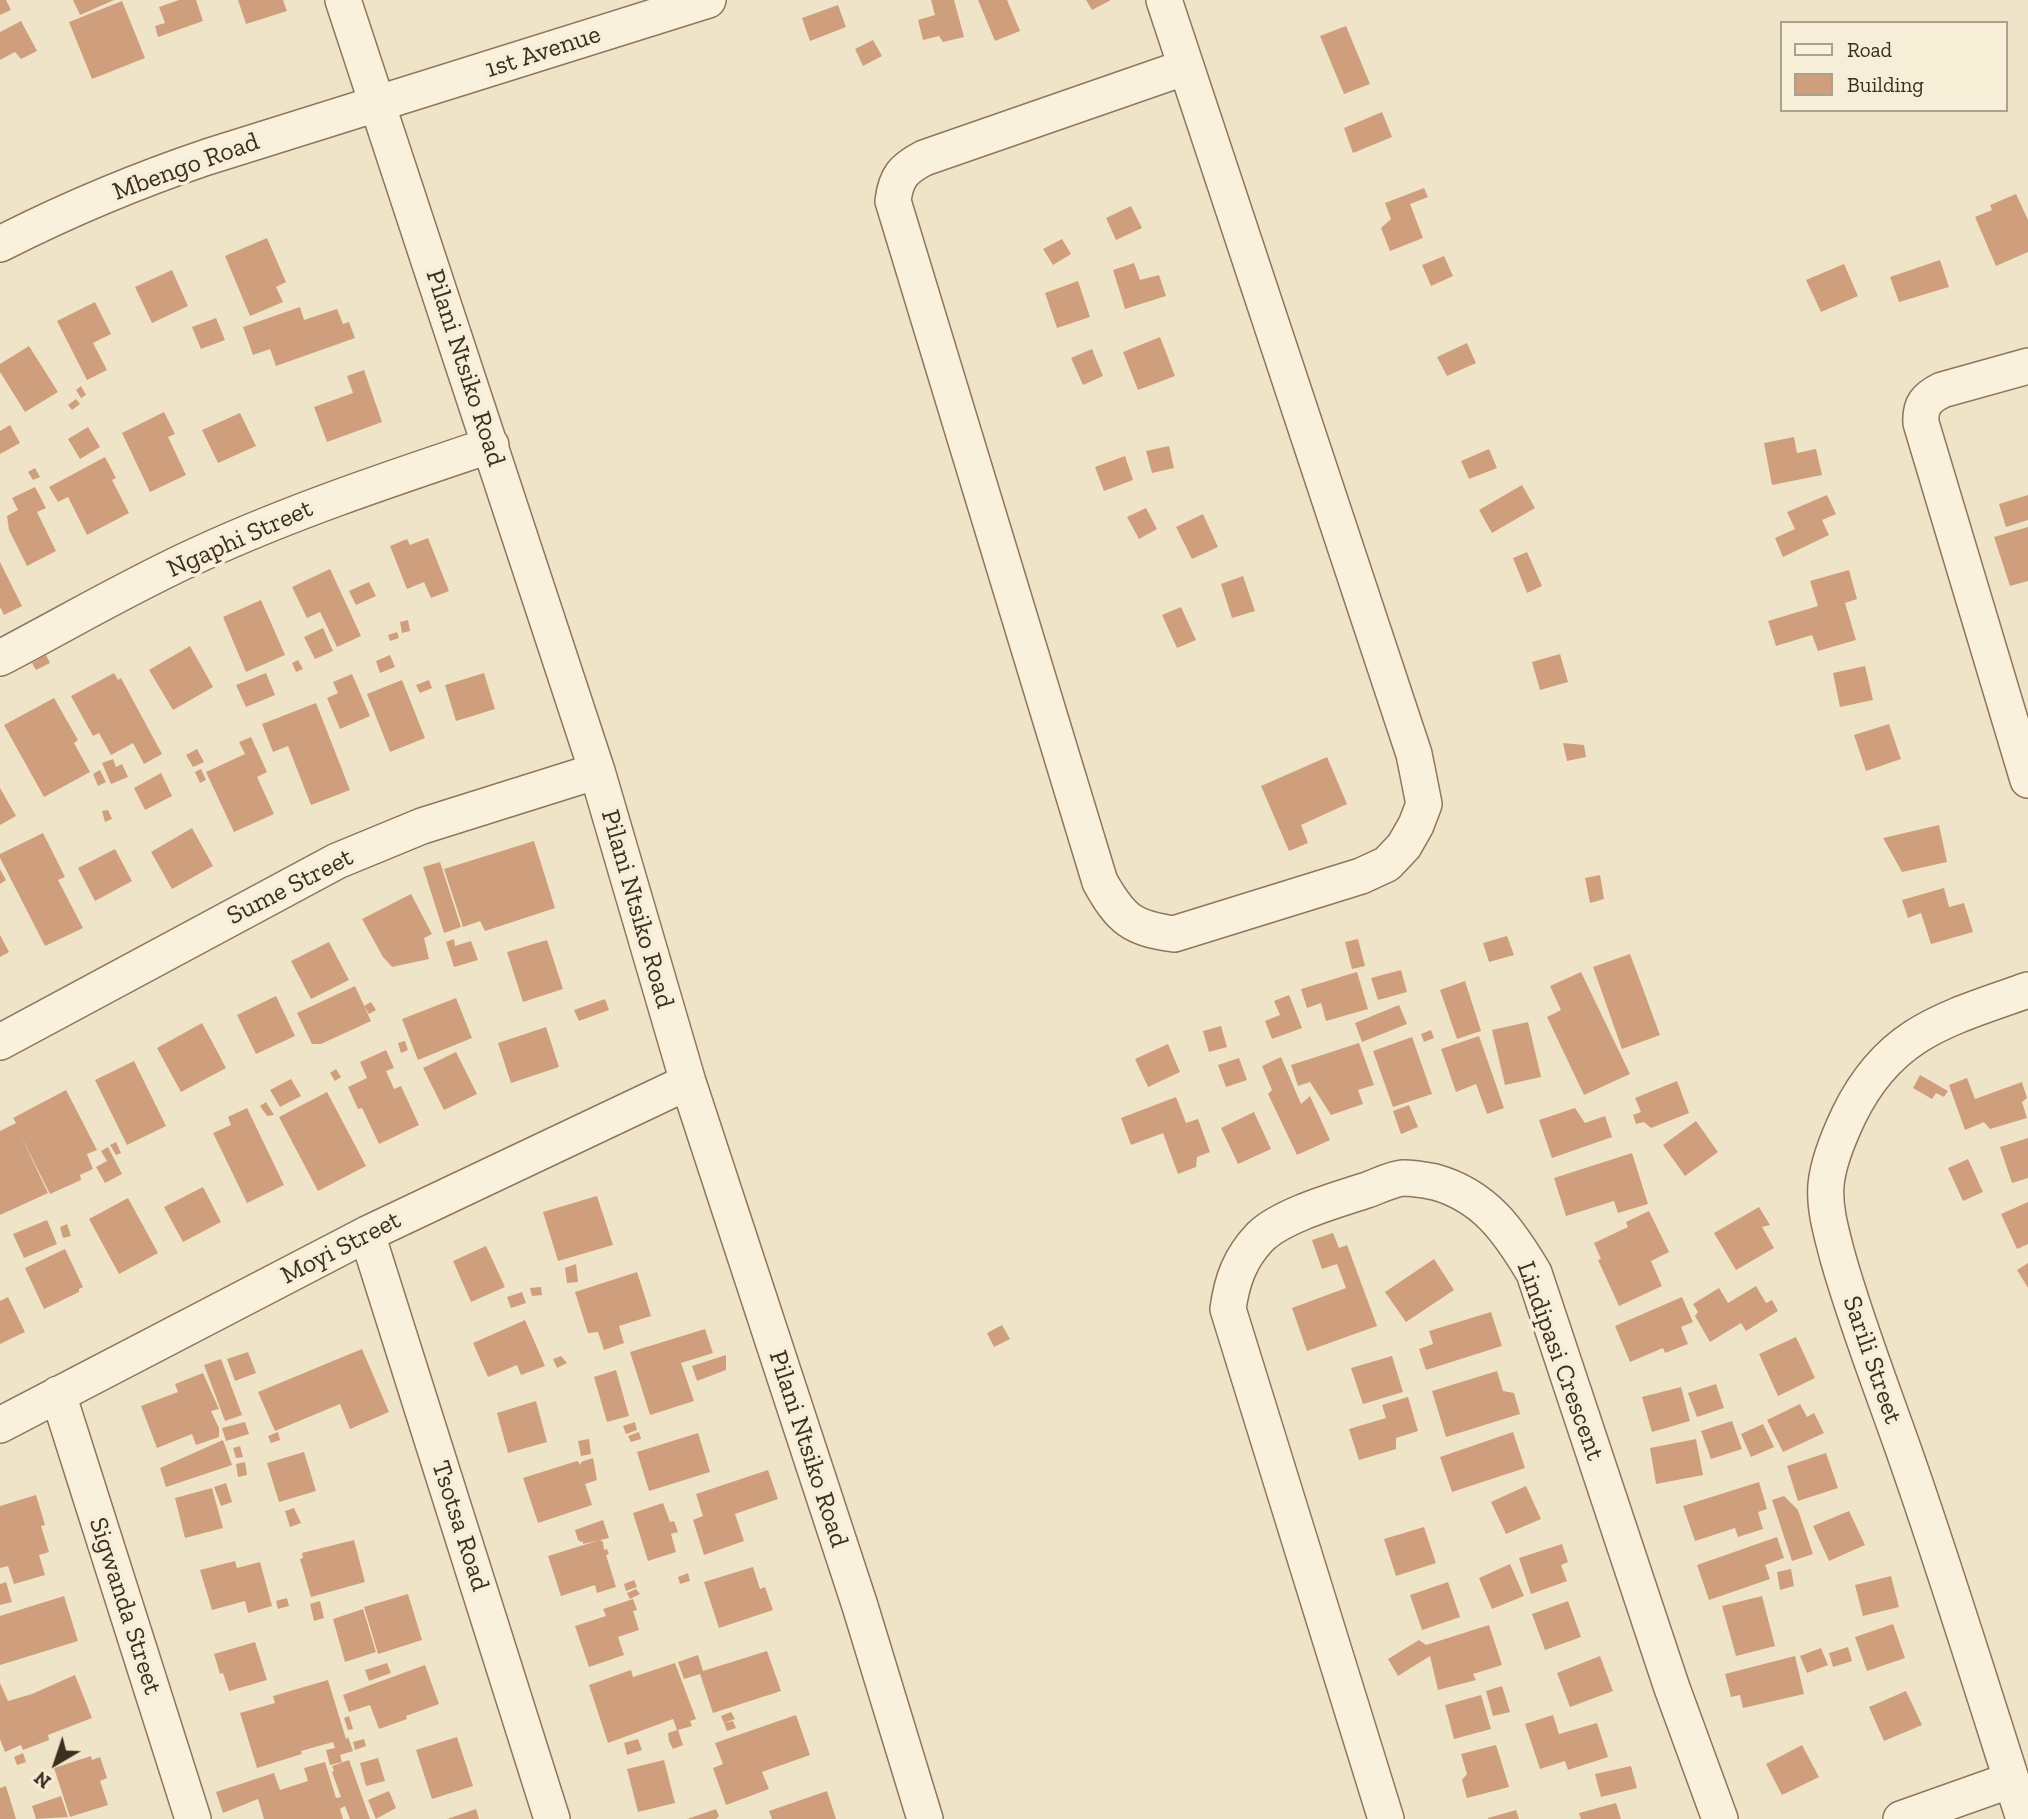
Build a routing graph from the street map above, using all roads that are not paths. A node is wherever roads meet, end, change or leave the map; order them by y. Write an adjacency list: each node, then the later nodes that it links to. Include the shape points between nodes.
1 (344, 0): 5 (street, Pilani Ntsiko Road)
2 (708, 0): 5 (street, 1st Avenue)
3 (1164, 0): 4 (street)
4 (1186, 67): 4 (street, via 1413,754 1424,804 1404,846 1387,864 1362,876 1174,934 1147,930 1124,917 1100,882 893,201 895,185 906,167 924,158)
5 (378, 105): 6 (street, Mbengo Road, via 142,179); 8 (street, Pilani Ntsiko Road)
6 (0, 244)
7 (2028, 366): 10 (street, via 1942,390 1930,396 1920,411)
8 (491, 445): 9 (street, Ngaphi Street, via 254,530 199,554); 11 (street, Pilani Ntsiko Road)
9 (0, 659)
10 (2014, 673): 12 (street)
11 (597, 771): 14 (street, Sume Street, via 422,826 337,861); 15 (street, Pilani Ntsiko Road)
12 (2028, 780)
13 (2028, 990): 19 (street, Sarili Street, via 1955,1016 1898,1047 1861,1090 1833,1153 1826,1184 1827,1209 1846,1284)
14 (0, 1042)
15 (688, 1082): 16 (street, Moyi Street); 22 (street, Pilani Ntsiko Road)
16 (367, 1234): 17 (street, Moyi Street); 21 (street, Tsotsa Road)
17 (58, 1394): 18 (street, Moyi Street); 20 (street, Sigwanda Street)
18 (0, 1425)
19 (2011, 1780): 25 (street); 26 (street, Sarili Street)
20 (193, 1819)
21 (552, 1819)
22 (925, 1819)
23 (1386, 1819): 24 (street, Lindipasi Crescent, via 1228,1309 1240,1262 1262,1235 1301,1213 1401,1178 1447,1187 1491,1212 1513,1237 1534,1273)
24 (1720, 1819)
25 (1902, 1819)
26 (2024, 1819)

